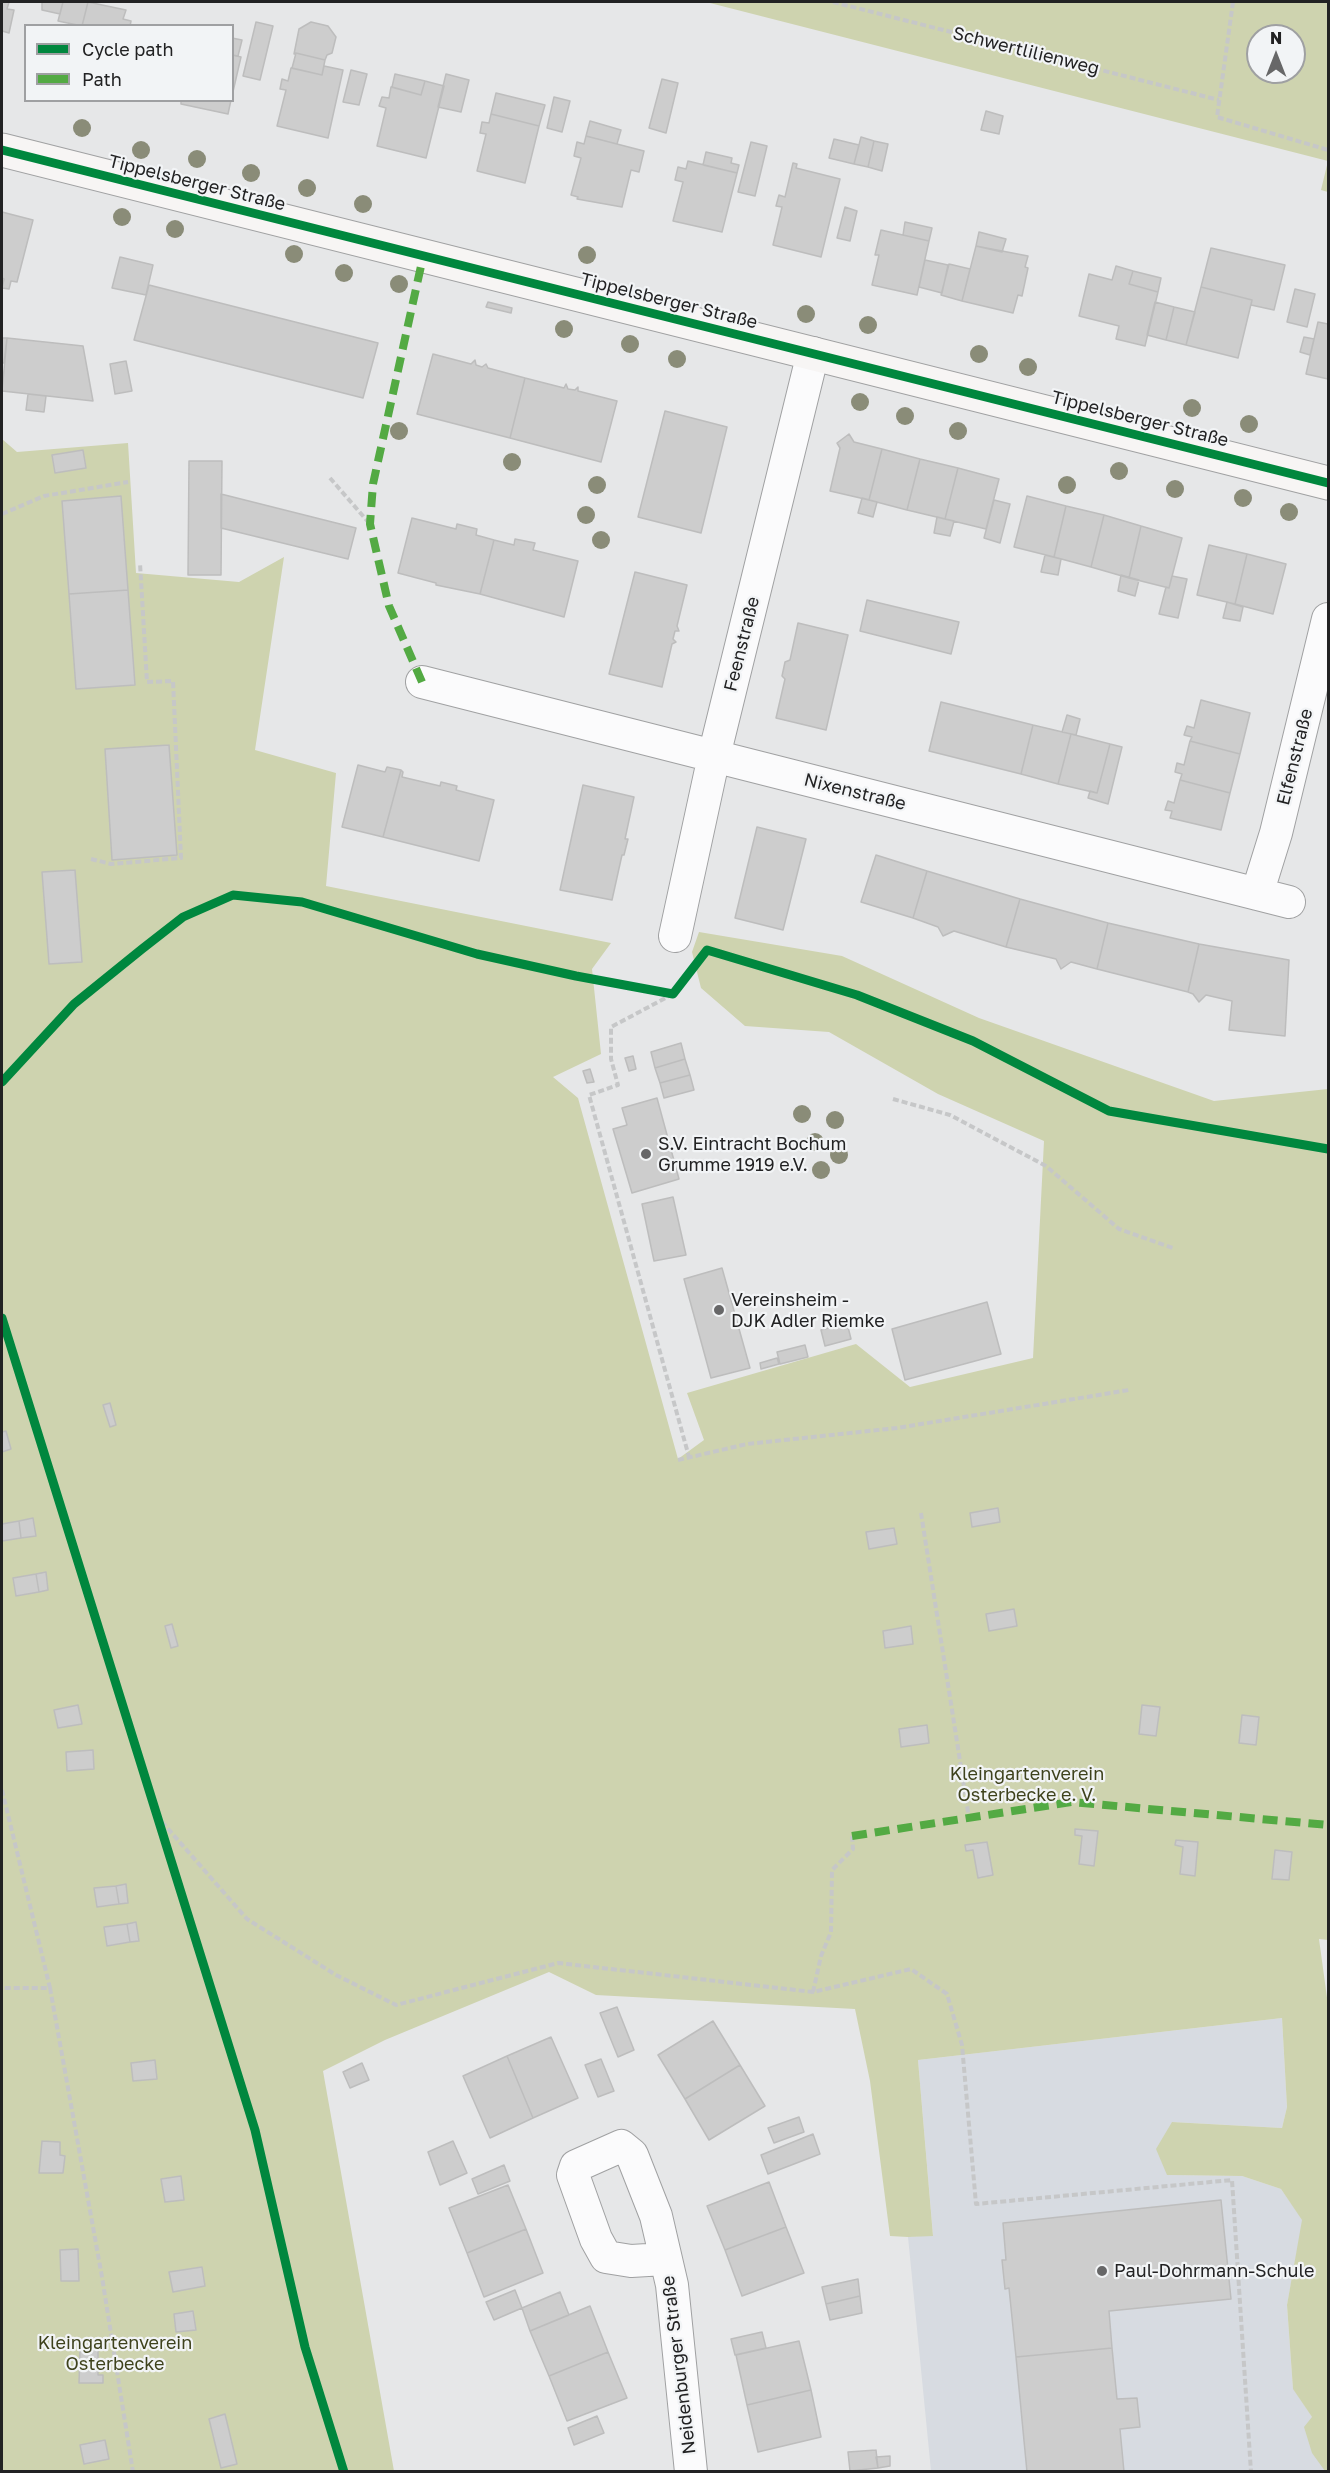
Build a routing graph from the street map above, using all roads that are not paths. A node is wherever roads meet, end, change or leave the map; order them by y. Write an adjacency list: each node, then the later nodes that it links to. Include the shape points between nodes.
1 (2, 150): 2 (street, Tippelsberger Straße)
2 (813, 353): 3 (street, Tippelsberger Straße); 6 (street, Feenstraße)
3 (1329, 483)
4 (1329, 619): 7 (street, Elfenstraße)
5 (422, 682): 6 (street, Nixenstraße)
6 (714, 756): 7 (street, Nixenstraße); 9 (street, Feenstraße)
7 (1257, 894): 8 (street, Nixenstraße)
8 (1289, 902)
9 (675, 936)
10 (665, 2259): 11 (street, Neidenburger Straße, via 672,2285)
11 (692, 2472)

